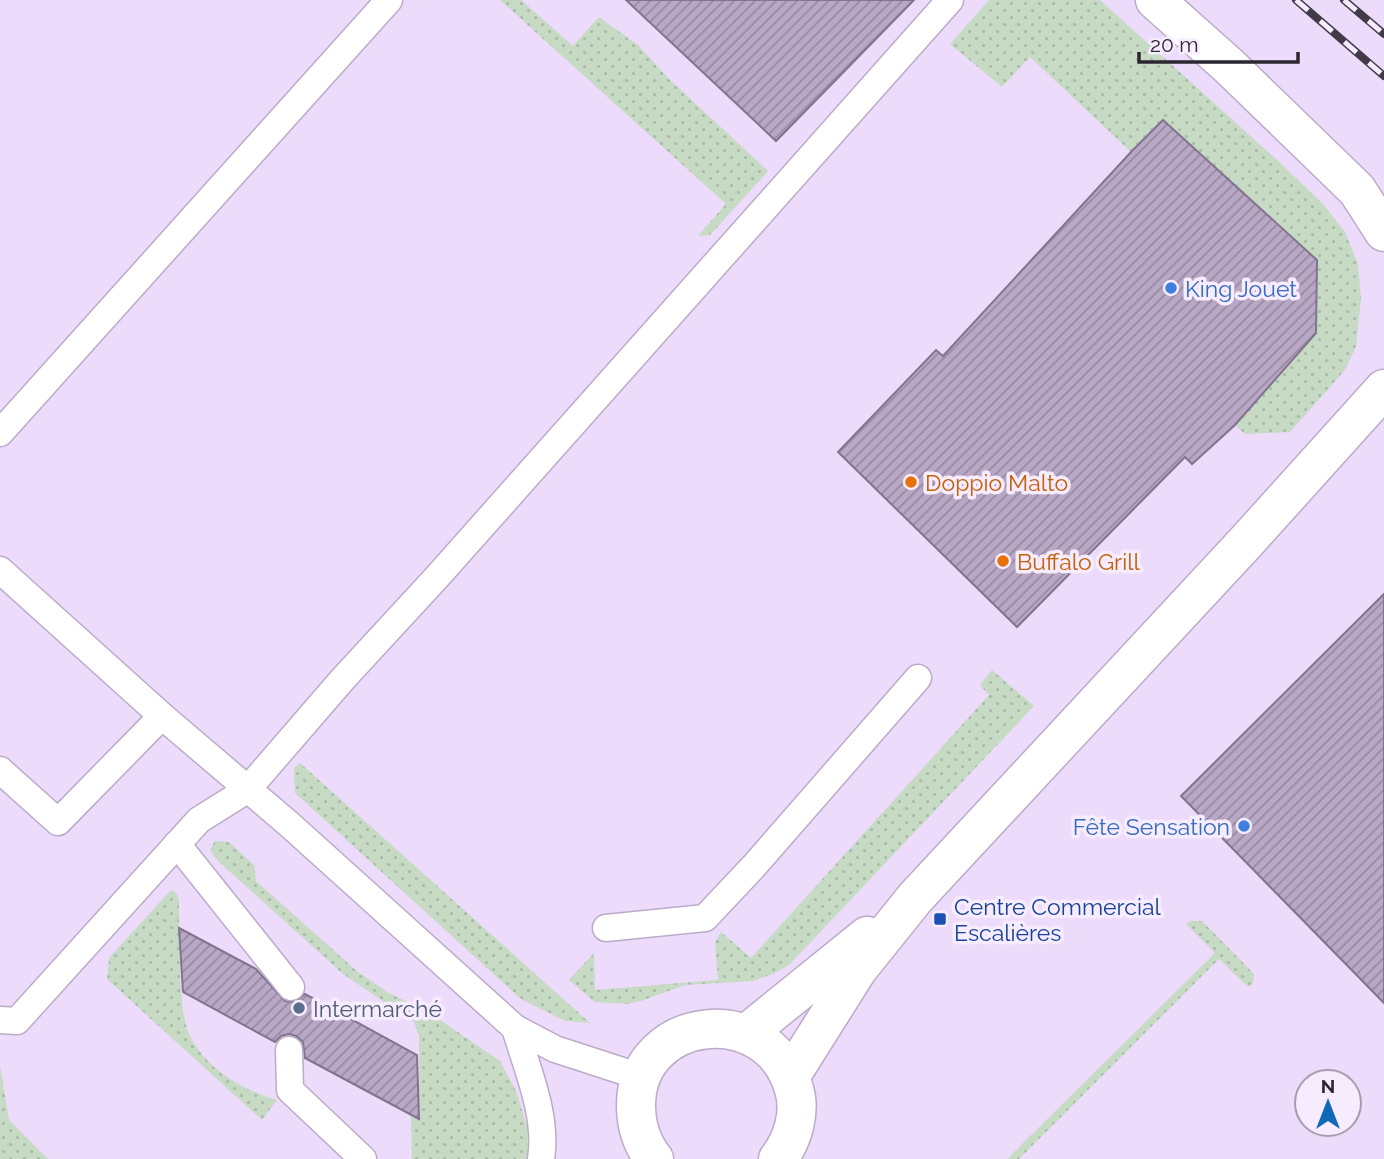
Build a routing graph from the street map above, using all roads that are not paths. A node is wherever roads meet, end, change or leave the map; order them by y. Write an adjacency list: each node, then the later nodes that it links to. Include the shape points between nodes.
1 (389, 0): 6 (lane)
2 (950, 0): 11 (lane)
3 (1155, 0): 4 (street, via 1357,190)
4 (1384, 232)
5 (1384, 389): 13 (street)
6 (0, 433)
7 (0, 570): 9 (lane)
8 (918, 678): 14 (lane, via 705,918)
9 (162, 716): 10 (lane, via 58,822); 11 (lane)
10 (0, 770)
11 (247, 790): 12 (lane, via 199,820); 17 (lane)
12 (177, 844): 15 (lane); 16 (lane)
13 (915, 898): 18 (street); 21 (street, via 858,969)
14 (606, 928)
15 (291, 987)
16 (8, 1020)
17 (515, 1028): 20 (lane, via 555,1049); 25 (lane, via 538,1108)
18 (746, 1034): 20 (street, via 722,1028 697,1030 673,1040 654,1056); 21 (street, via 765,1044)
19 (289, 1050): 24 (lane, via 290,1090)
20 (641, 1077): 22 (street, via 636,1098)
21 (790, 1077): 23 (street, via 796,1118)
22 (639, 1152)
23 (789, 1152)
24 (363, 1159)
25 (541, 1159)

